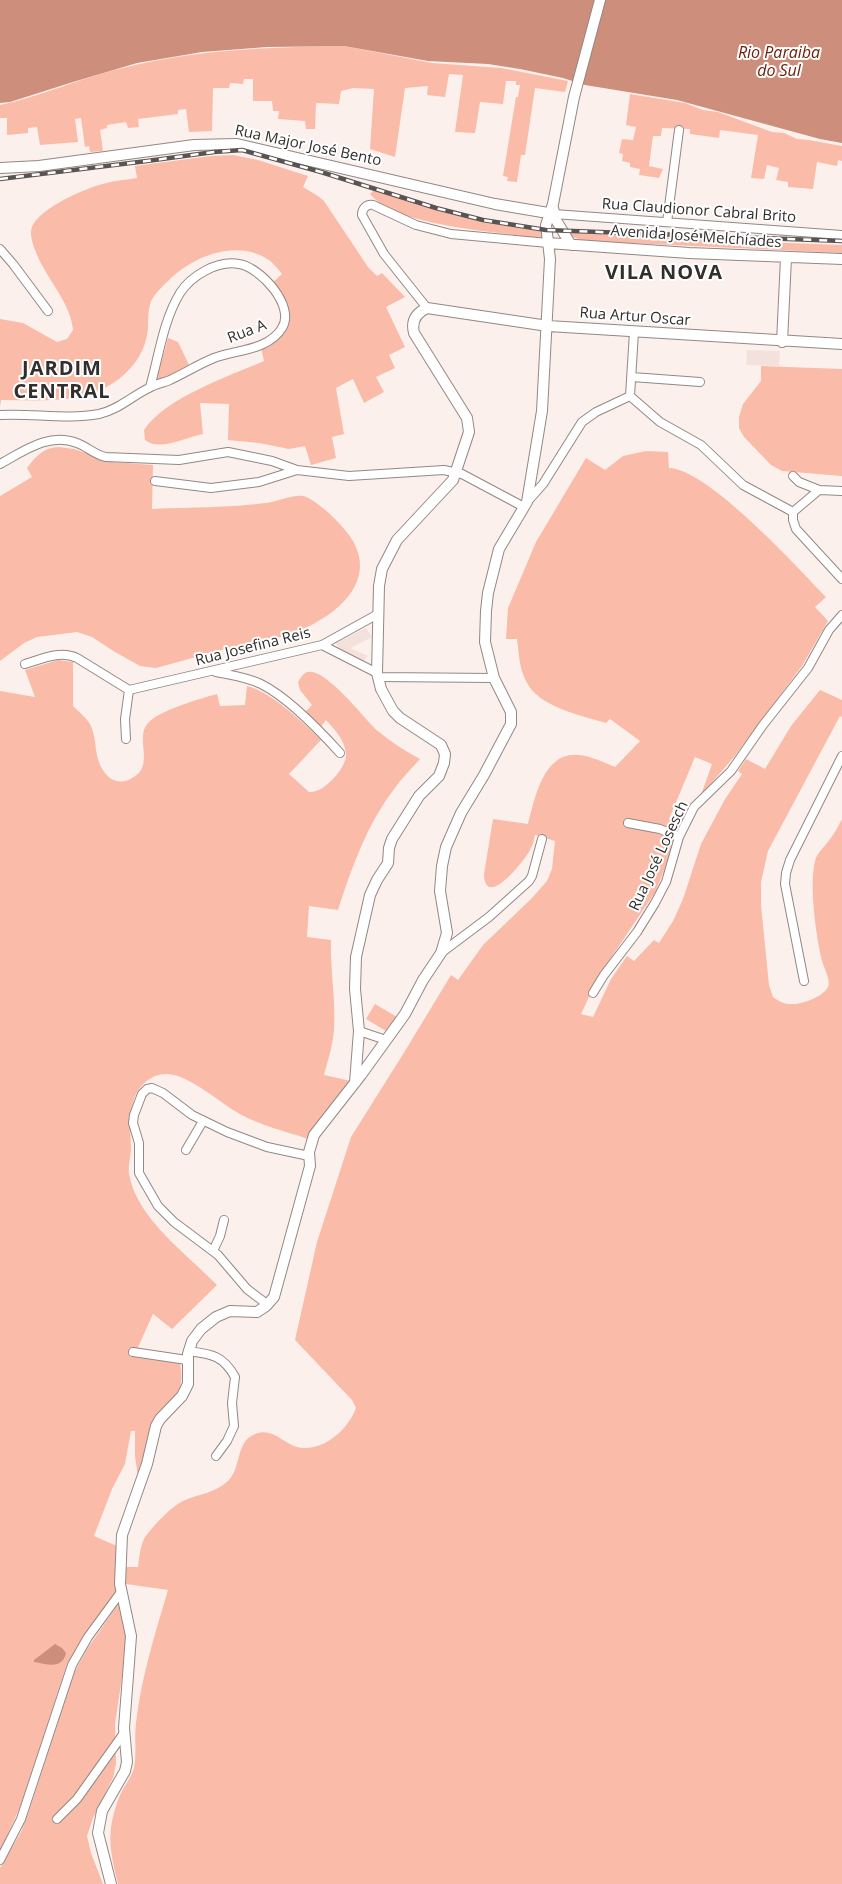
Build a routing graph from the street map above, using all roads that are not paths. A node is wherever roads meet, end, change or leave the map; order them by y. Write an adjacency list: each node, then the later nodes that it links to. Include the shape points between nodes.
1 (600, 0): 4 (street, via 574,97)
2 (679, 130): 5 (street)
3 (0, 168): 4 (street, Rua Major José Bento, via 39,166 194,145 236,144 495,204)
4 (552, 211): 5 (street, Rua Claudionor Cabral Brito); 7 (street, via 546,230); 8 (street)
5 (667, 222): 6 (street, Rua Claudionor Cabral Brito)
6 (842, 235)
7 (548, 243): 8 (street, Avenida José Melchíades); 12 (street, via 451,234 416,225 372,205 366,206 362,215 384,254); 14 (street)
8 (571, 245): 10 (street, Avenida José Melchíades)
9 (0, 249): 13 (street)
10 (786, 258): 11 (street, Avenida José Melchíades); 16 (street)
11 (842, 259)
12 (427, 308): 14 (street, Rua Artur Oscar); 25 (street, via 414,318 414,333 469,426)
13 (48, 311)
14 (548, 326): 15 (street, Rua Artur Oscar); 30 (street, via 542,411)
15 (634, 332): 16 (street, Rua Artur Oscar); 18 (street)
16 (782, 342): 17 (street, Rua Artur Oscar)
17 (842, 344)
18 (632, 377): 19 (street); 21 (street)
19 (700, 382)
20 (150, 387): 20 (street, Rua A, via 217,357 257,346 275,337 284,325 286,314 282,302 266,280 254,270 237,263 210,269 192,280 181,292 170,316); 22 (street, Rua A, via 116,408 98,414)
21 (630, 396): 30 (street, via 582,422); 31 (street, via 660,422 701,445 743,485)
22 (0, 415)
23 (0, 464): 24 (street, via 43,441 56,440 76,443 106,457 178,460 228,452)
24 (298, 470): 25 (street, via 349,476); 27 (street, via 259,482 211,488)
25 (457, 472): 30 (street); 33 (street, via 450,485 408,527 390,551 382,569)
26 (793, 476): 28 (street)
27 (155, 481)
28 (819, 490): 29 (street); 31 (street)
29 (842, 491)
30 (526, 505): 39 (street, via 499,549 488,593 485,642)
31 (793, 512): 32 (street, via 796,529)
32 (842, 579)
33 (378, 614): 35 (street, Rua Josefina Reis); 38 (street)
34 (842, 615): 45 (street, Rua José Losesch, via 828,630 808,668 731,771 694,807)
35 (322, 645): 37 (street, Rua Josefina Reis); 38 (street)
36 (25, 664): 40 (street, via 69,655)
37 (214, 671): 40 (street, Rua Josefina Reis); 42 (street, via 263,685 301,714)
38 (377, 675): 39 (street); 50 (street, via 393,711 441,745 445,754 439,776 419,796 392,839 388,864 370,895 356,957)
39 (494, 678): 47 (street, via 511,712 511,724 461,813 446,847 440,891 447,933)
40 (128, 690): 41 (street)
41 (126, 739)
42 (340, 753)
43 (842, 756): 48 (street, via 786,873)
44 (628, 823): 45 (street, via 660,829)
45 (679, 837): 49 (street, Rua José Losesch, via 668,875 655,903)
46 (542, 839): 47 (street, via 529,881 489,917)
47 (441, 953): 51 (street)
48 (804, 981)
49 (594, 993)
50 (359, 1031): 51 (street); 52 (street)
51 (386, 1040): 52 (street)
52 (355, 1083): 55 (street, via 315,1134)
53 (203, 1122): 54 (street); 55 (street, via 266,1147); 57 (street, via 163,1093 150,1088 142,1094 133,1119 139,1143 139,1173 156,1204)
54 (186, 1150)
55 (309, 1156): 58 (street, via 310,1166 275,1293)
56 (224, 1220): 57 (street)
57 (213, 1252): 58 (street, via 247,1289)
58 (268, 1305): 60 (street, via 257,1312 230,1311 216,1317 196,1334)
59 (133, 1352): 60 (street)
60 (188, 1356): 61 (street, via 215,1355 235,1377 234,1426); 62 (street, via 186,1388 156,1426 124,1531)
61 (216, 1456)
62 (121, 1588): 63 (street, via 131,1636); 65 (street, via 72,1665 21,1820)
63 (124, 1733): 64 (street, via 77,1799); 66 (street, via 125,1771 108,1800 98,1833)
64 (56, 1819)
65 (0, 1860)
66 (111, 1884)

